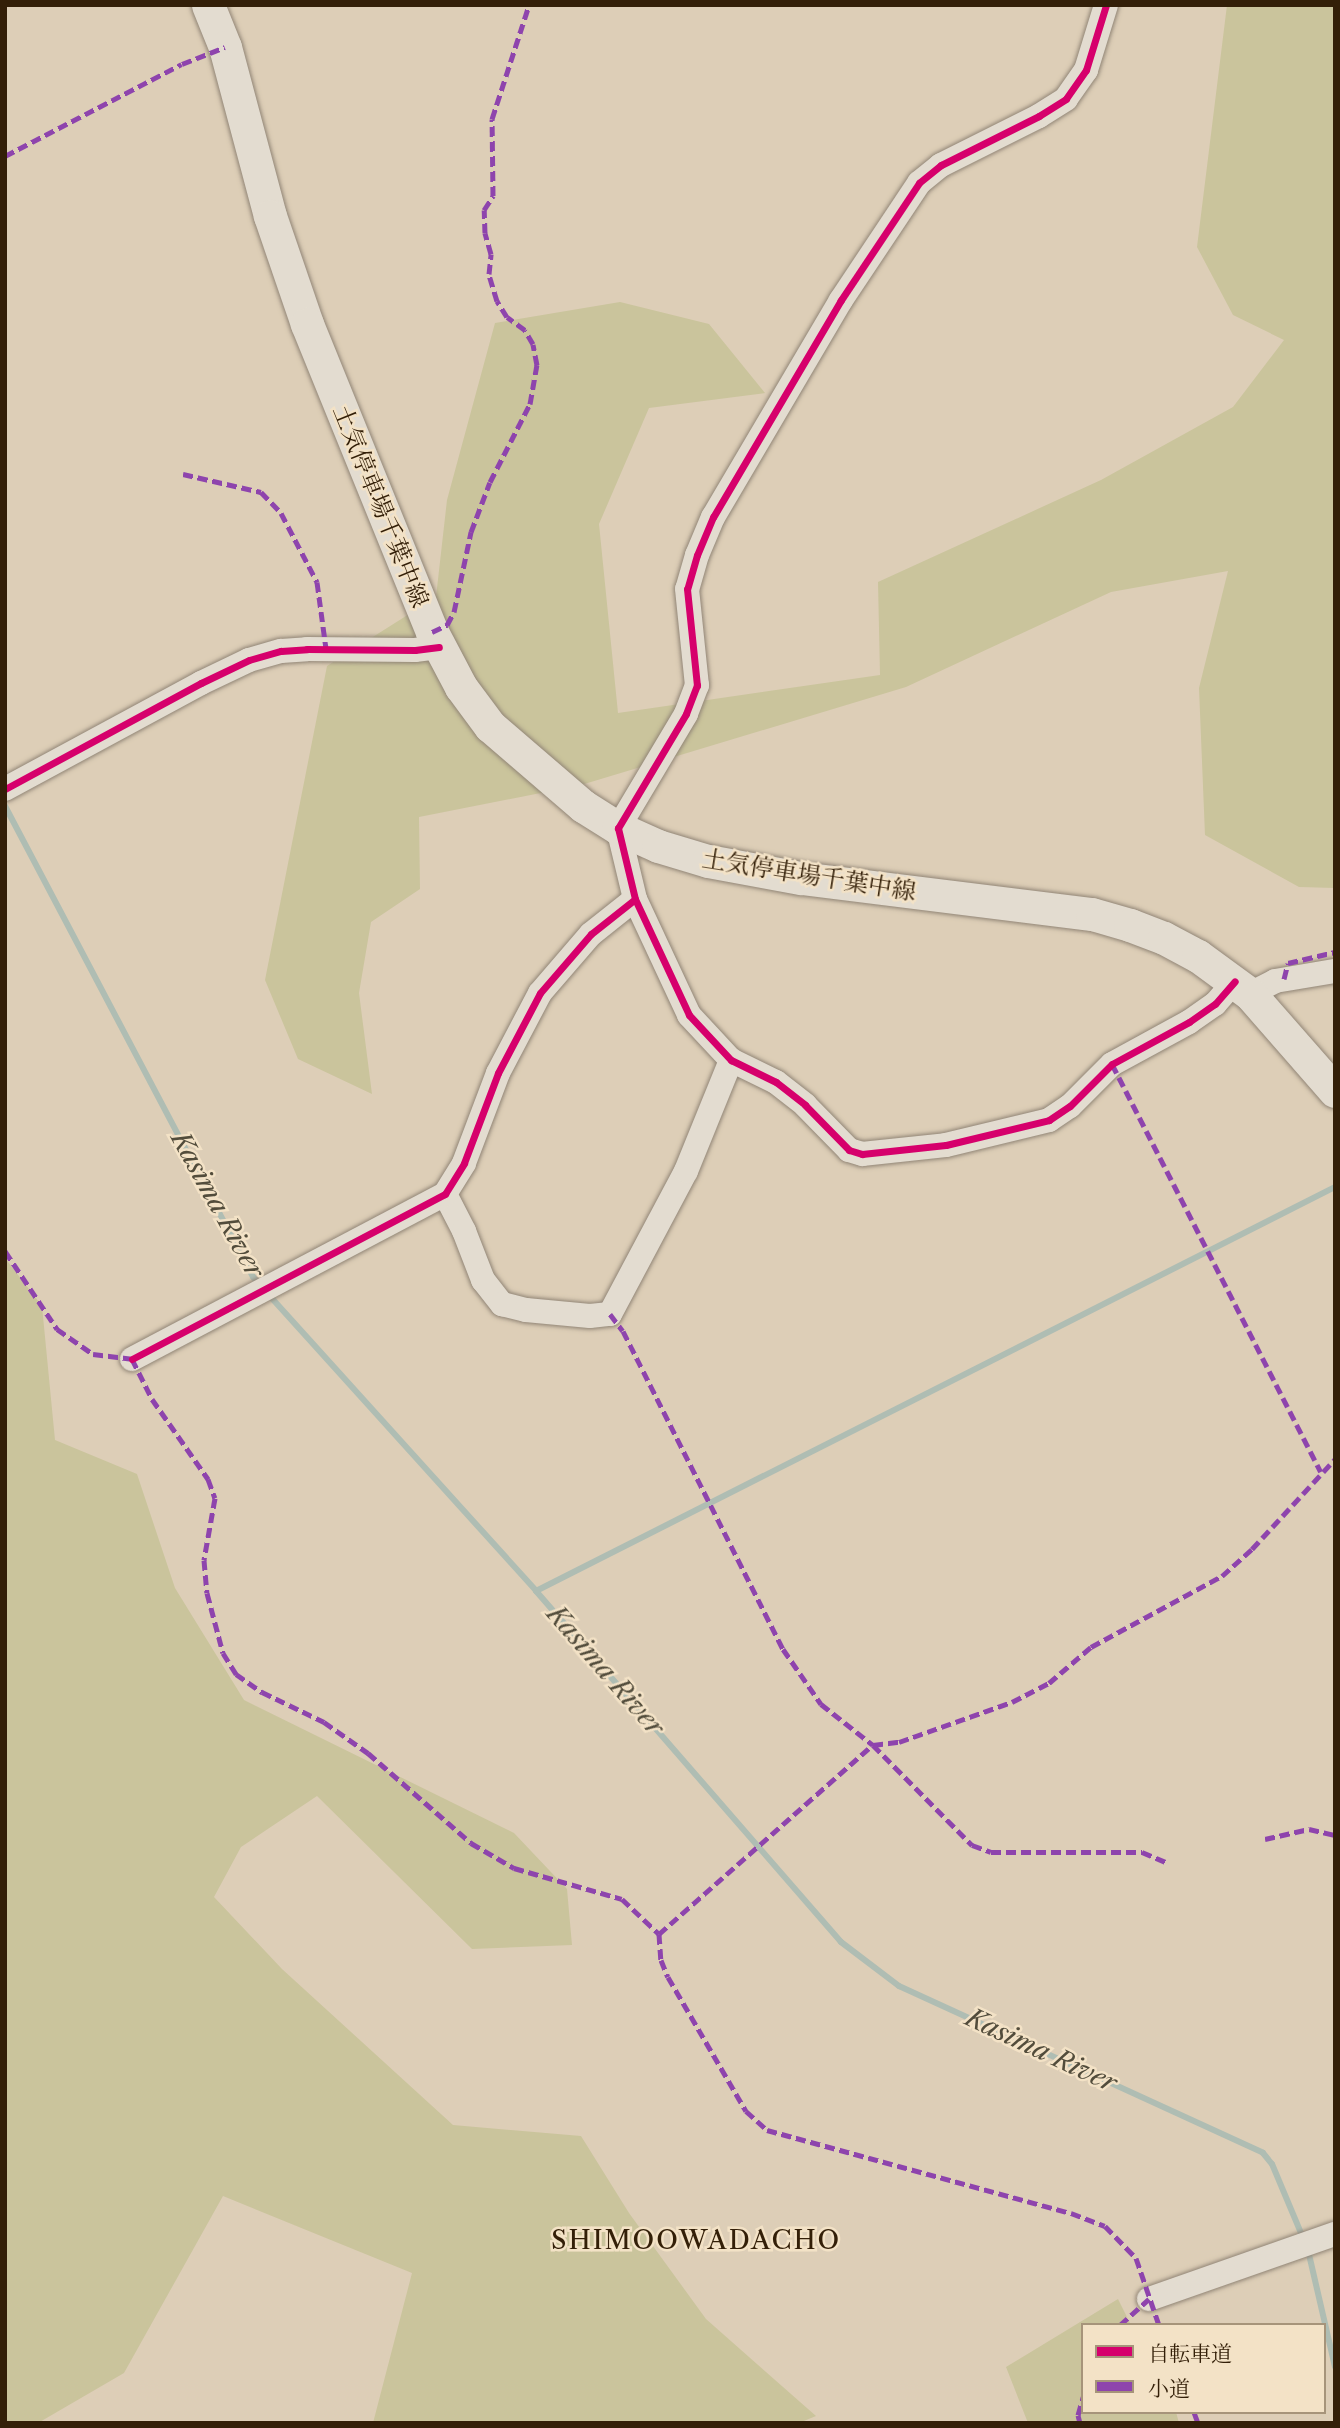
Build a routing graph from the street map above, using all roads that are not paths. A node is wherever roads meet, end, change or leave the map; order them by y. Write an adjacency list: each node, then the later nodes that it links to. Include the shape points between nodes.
1 (208, 5): 3 (main road, 土気停車場千葉中線, via 225,47 270,216 307,324)
2 (1106, 5): 5 (street, via 1086,70 1066,99 941,165 919,183 841,300 713,517 696,555 687,589 697,685 686,714)
3 (439, 647): 4 (street, via 307,649 249,660); 5 (main road, 土気停車場千葉中線, via 490,726 573,798)
4 (6, 788)
5 (618, 828): 6 (street); 8 (main road, 土気停車場千葉中線, via 708,861 801,878 1092,914 1164,939)
6 (635, 899): 9 (street, via 689,1015); 11 (street, via 591,934 540,993 498,1073 464,1163)
7 (1335, 971): 8 (street)
8 (1242, 987): 9 (street, via 1112,1064 1049,1120 946,1145 862,1154 849,1150 776,1082); 10 (main road, 土気停車場千葉中線)
9 (731, 1060): 11 (street, via 687,1171 610,1314 590,1316 502,1304 483,1280)
10 (1335, 1091)
11 (445, 1194): 12 (street)
12 (132, 1359)
13 (1316, 2240): 14 (street)
14 (1149, 2299)

